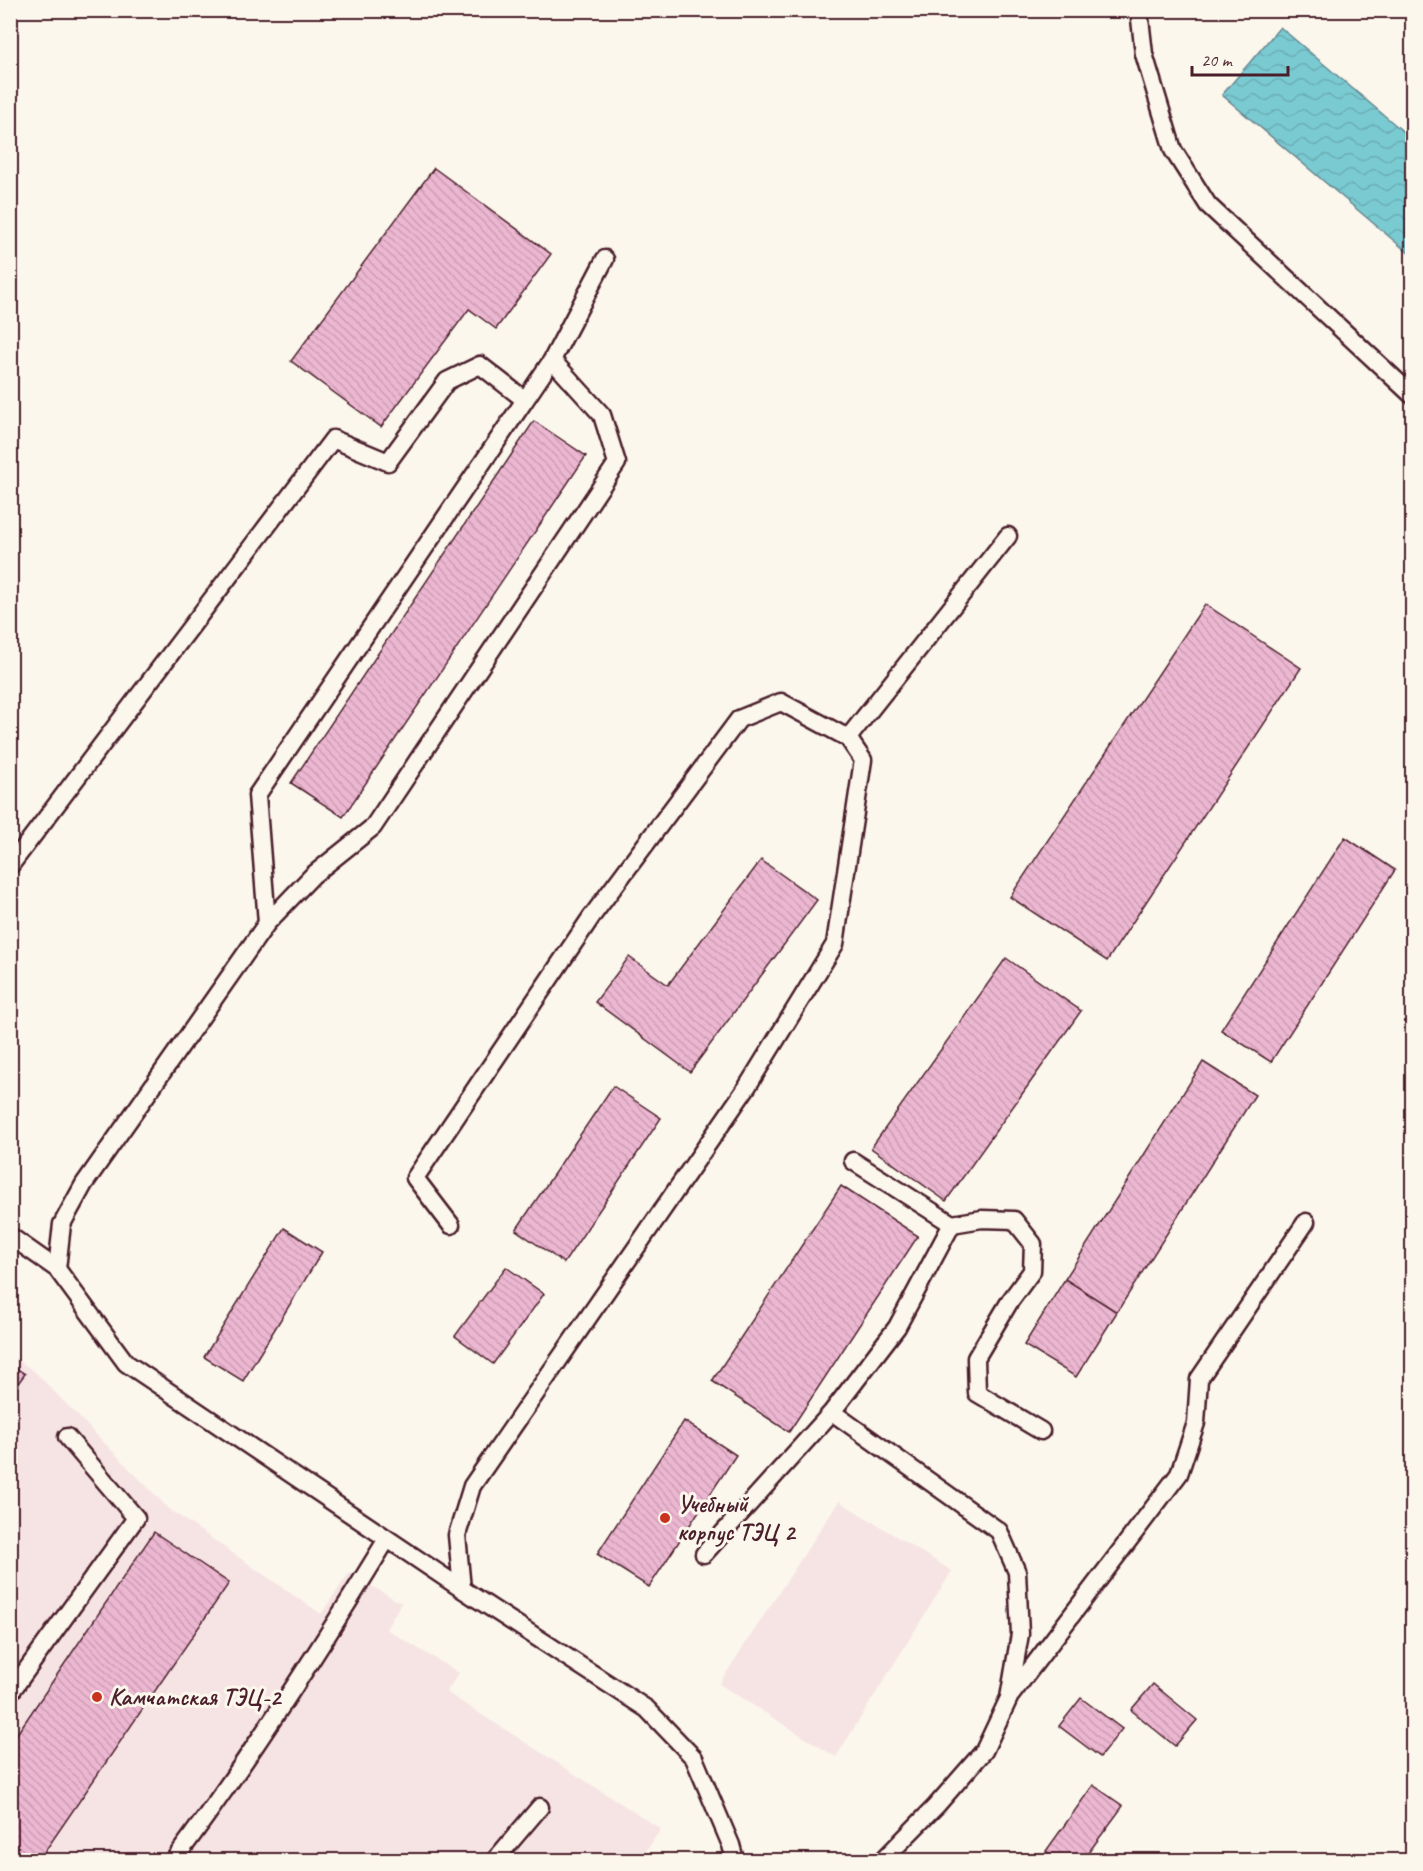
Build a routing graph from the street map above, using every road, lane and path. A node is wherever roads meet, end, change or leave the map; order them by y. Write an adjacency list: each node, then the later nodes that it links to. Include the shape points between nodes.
1 (1139, 10): 4 (lane, via 1144,54 1173,150 1208,205)
2 (605, 259): 3 (lane)
3 (552, 360): 5 (lane); 9 (lane, via 602,415 617,463 373,827 313,875)
4 (1413, 394)
5 (525, 400): 8 (lane, via 480,365 447,381 388,462 333,439); 9 (lane, via 257,795)
6 (1008, 536): 7 (lane)
7 (848, 738): 13 (lane, via 781,702 739,719 592,916 414,1178); 21 (lane, via 863,760 835,944 747,1088 472,1486 457,1536)
8 (10, 866)
9 (267, 923): 15 (lane, via 84,1184 62,1224)
10 (853, 1161): 12 (lane)
11 (1306, 1222): 23 (lane, via 1199,1379 1197,1423 1179,1474)
12 (952, 1224): 16 (lane, via 897,1327); 17 (lane, via 982,1219 1014,1220 1034,1244 1032,1271 976,1358 977,1393)
13 (451, 1225)
14 (10, 1236): 15 (lane)
15 (57, 1269): 19 (lane, via 126,1363)
16 (832, 1412): 20 (lane); 23 (lane, via 999,1531 1017,1572 1020,1634)
17 (1041, 1431)
18 (67, 1437): 22 (lane, via 136,1518)
19 (387, 1539): 21 (lane); 25 (lane, via 283,1706)
20 (704, 1554)
21 (462, 1590): 27 (lane, via 647,1709 694,1758)
22 (10, 1693)
23 (1009, 1698): 28 (lane, via 984,1750)
24 (540, 1807): 26 (lane)
25 (174, 1860)
26 (495, 1860)
27 (735, 1860)
28 (883, 1860)

